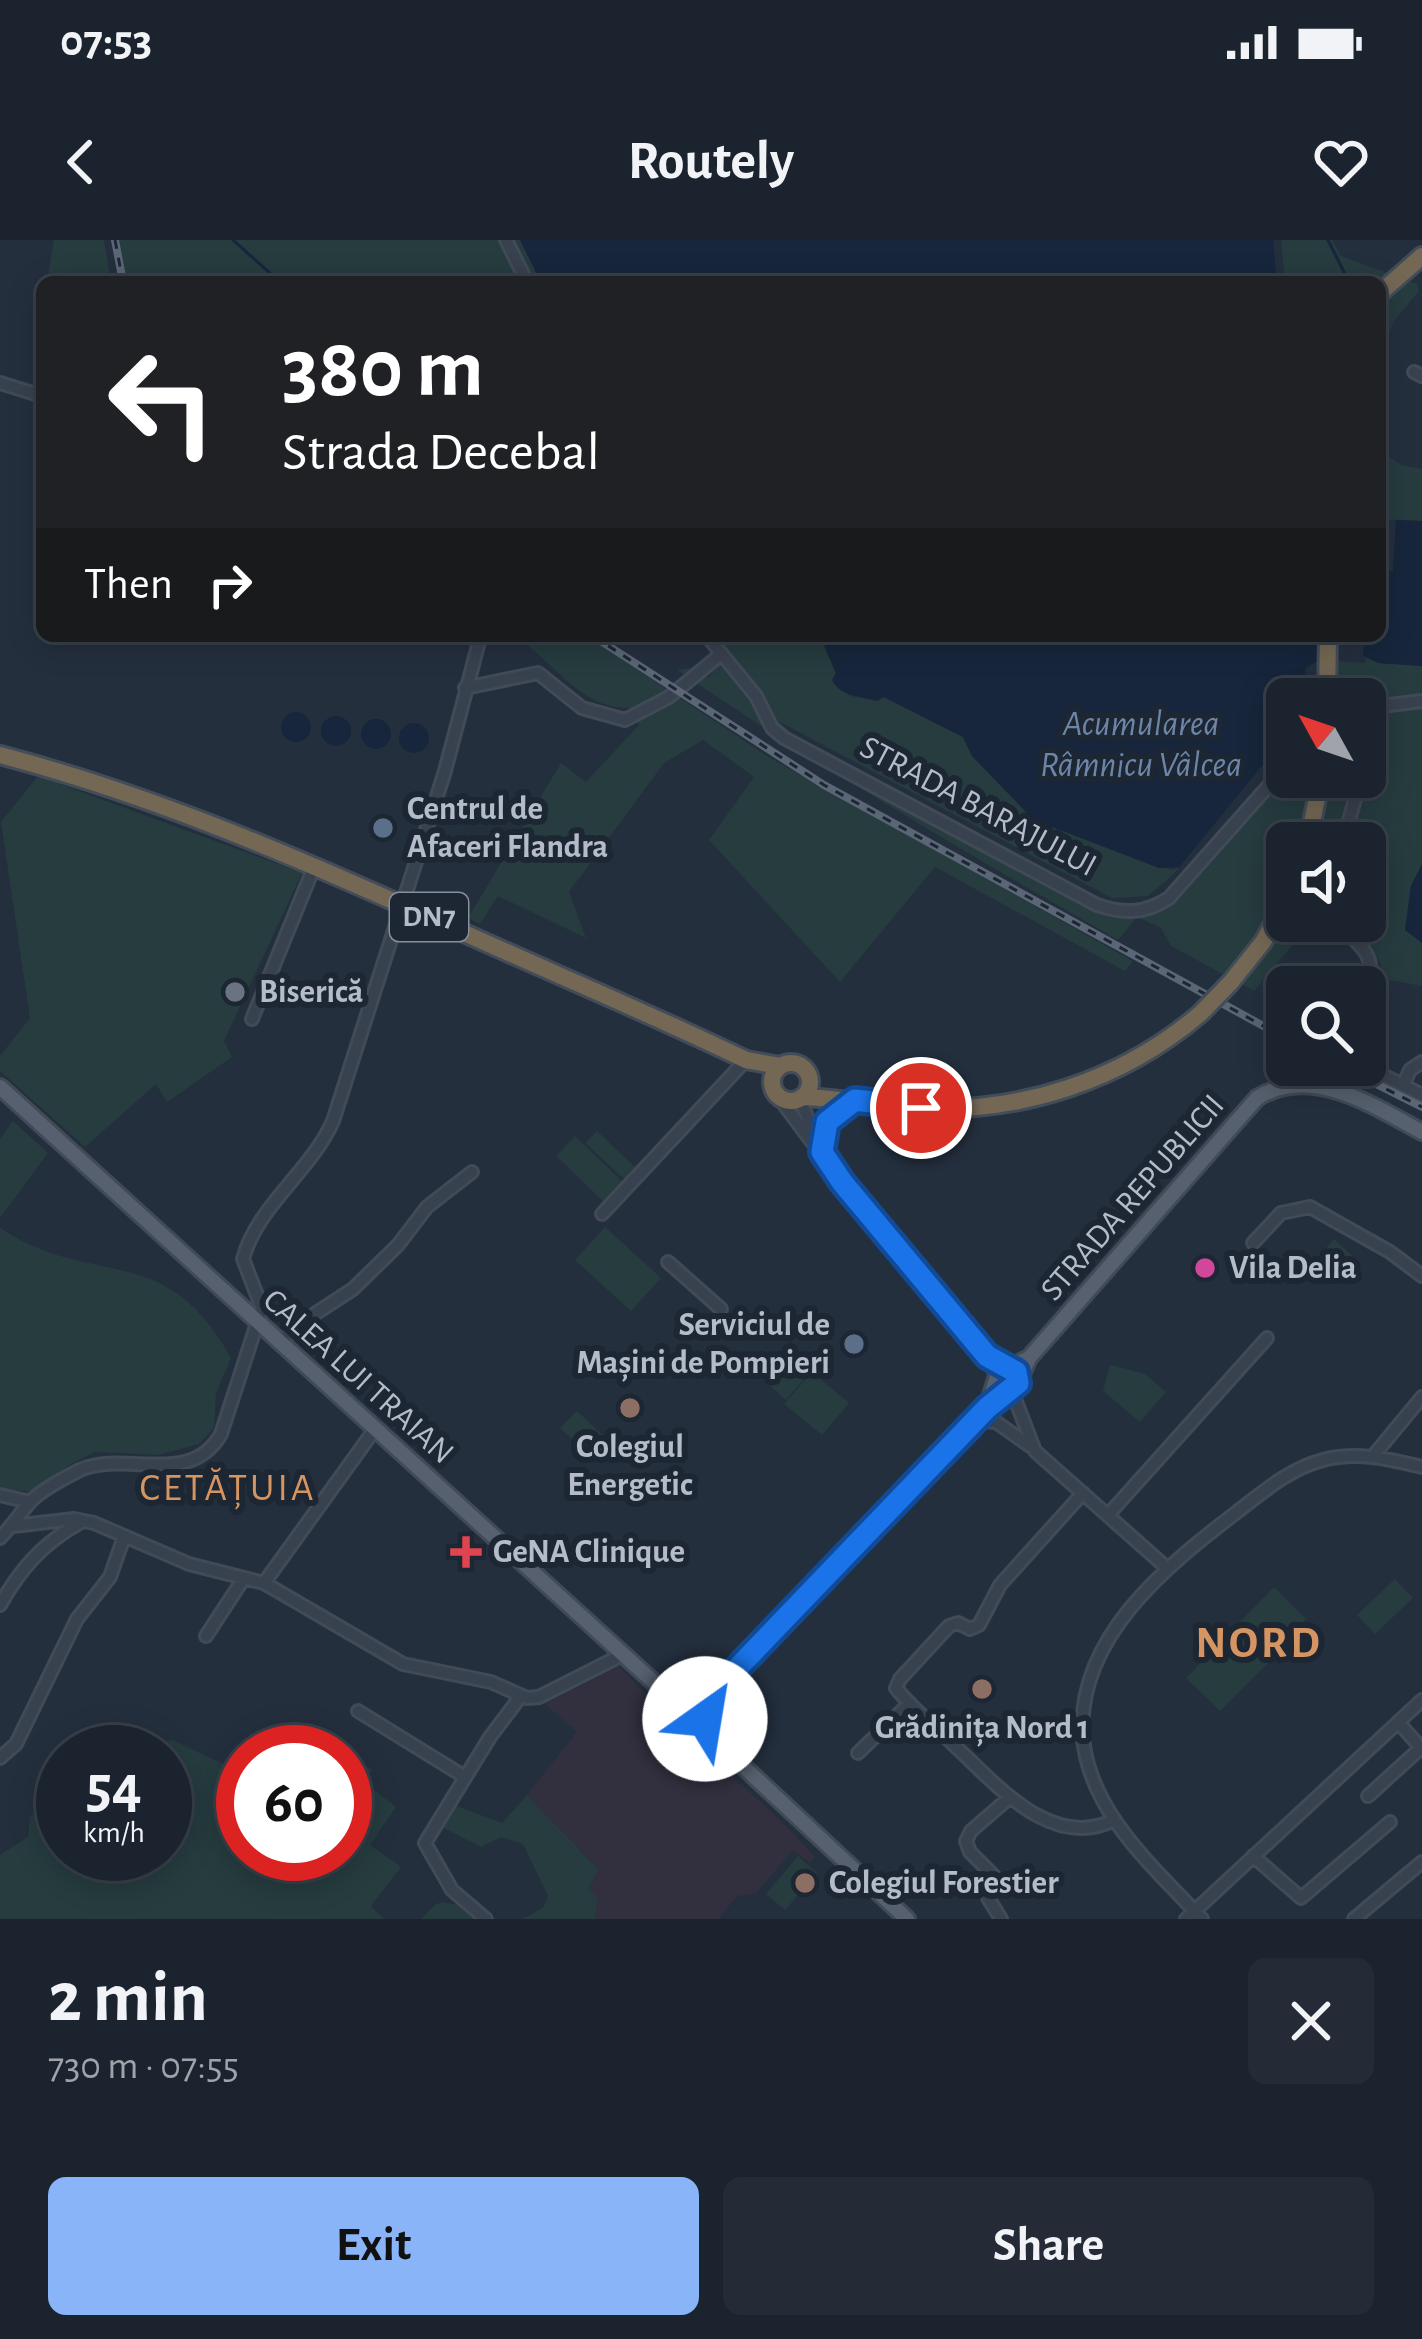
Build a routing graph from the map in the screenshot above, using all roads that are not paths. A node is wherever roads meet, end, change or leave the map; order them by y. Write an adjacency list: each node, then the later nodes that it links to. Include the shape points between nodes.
1 (506, 240): 3 (street)
2 (1422, 256): 4 (highway)
3 (524, 276)
4 (1386, 287)
5 (0, 383): 6 (street)
6 (36, 394)
7 (479, 642): 12 (street)
8 (710, 642): 10 (street, STRADA BARAJULUI)
9 (1328, 642): 11 (highway)
10 (720, 655): 12 (street, via 669,697 619,719 582,708 538,673); 16 (street, STRADA BARAJULUI, via 784,738 1124,913 1169,898)
11 (1328, 678)
12 (465, 688): 18 (street)
13 (1422, 701): 14 (street)
14 (1386, 706)
15 (0, 755): 17 (highway, DN7, via 126,792)
16 (1266, 789)
17 (314, 867): 18 (highway, DN7); 22 (street)
18 (401, 904): 23 (highway, DN7); 43 (street, via 324,1142 255,1228 243,1259 261,1303)
19 (1266, 937): 34 (highway, DN7, bridge, via 1201,1013 1124,1065 997,1105 938,1109)
20 (1354, 942): 21 (street)
21 (1372, 966)
22 (252, 1019)
23 (746, 1060): 25 (highway, DN7); 31 (highway, DN7); 38 (street)
24 (1422, 1062): 29 (street)
25 (780, 1066): 26 (highway, DN7); 31 (highway)
26 (808, 1072): 33 (highway); 34 (highway, DN7)
27 (1386, 1073): 29 (street)
28 (1422, 1078): 29 (street)
29 (1406, 1080): 32 (street)
30 (0, 1087): 43 (main road, CALEA LUI TRAIAN)
31 (774, 1091): 33 (highway, DN7, via 787,1101); 36 (street)
32 (1422, 1095)
33 (801, 1098): 34 (highway, DN7); 36 (street)
34 (849, 1099): 36 (highway, via 827,1122)
35 (1422, 1132): 46 (main road, STRADA REPUBLICII, via 1318,1086 1286,1085 1257,1098)
36 (826, 1159): 46 (street)
37 (472, 1172): 45 (street, via 427,1207 365,1278)
38 (602, 1214)
39 (1252, 1243): 41 (street, via 1281,1213 1310,1207)
40 (668, 1262): 42 (street)
41 (1422, 1276)
42 (721, 1309)
43 (258, 1322): 45 (main road, CALEA LUI TRAIAN); 55 (street, via 226,1423 208,1451 176,1465 91,1466)
44 (1267, 1338): 56 (street)
45 (280, 1342): 49 (main road, CALEA LUI TRAIAN)
46 (1006, 1379): 48 (main road, STRADA REPUBLICII); 50 (street)
47 (1422, 1396): 51 (street)
48 (975, 1420): 50 (street, via 1005,1426); 70 (main road, STRADA REPUBLICII)
49 (375, 1429): 63 (street); 66 (main road, CALEA LUI TRAIAN)
50 (1034, 1450): 53 (street)
51 (1374, 1455): 52 (street); 61 (street, via 1292,1473)
52 (1422, 1468)
53 (1083, 1493): 56 (street); 69 (street, via 1000,1585 979,1625 953,1624 897,1684)
54 (0, 1495): 55 (street)
55 (31, 1502): 58 (street)
56 (1108, 1515): 61 (street)
57 (84, 1520): 58 (street); 59 (street); 64 (street, via 44,1545)
58 (13, 1526): 60 (street)
59 (124, 1537): 62 (street); 77 (street, via 110,1577 77,1618 16,1744)
60 (0, 1538)
61 (1167, 1568): 81 (street, via 1115,1630 1088,1687 1088,1762)
62 (244, 1578): 63 (street); 65 (street)
63 (263, 1582): 67 (street, via 389,1658)
64 (0, 1606)
65 (206, 1636)
66 (622, 1655): 67 (street, via 539,1697); 71 (main road, CALEA LUI TRAIAN)
67 (521, 1696): 78 (street)
68 (1422, 1700): 73 (street)
69 (910, 1703): 76 (street); 80 (street)
70 (701, 1706): 71 (main road); 74 (main road)
71 (681, 1707): 74 (main road, CALEA LUI TRAIAN, via 679,1725)
72 (358, 1711): 78 (street)
73 (1398, 1722): 75 (street); 83 (street)
74 (701, 1727): 89 (main road, CALEA LUI TRAIAN)
75 (1422, 1747): 79 (street)
76 (858, 1753)
77 (0, 1758)
78 (465, 1777): 88 (street, via 426,1848 452,1890)
79 (1368, 1796)
80 (1010, 1798): 81 (street, via 1068,1827); 90 (street, via 966,1841 994,1876 988,1898)
81 (1114, 1820): 87 (street)
82 (1390, 1822): 83 (street, via 1301,1898)
83 (1253, 1856): 87 (street)
84 (1422, 1862): 85 (street)
85 (1410, 1873): 86 (street); 91 (street)
86 (1422, 1887)
87 (1194, 1916)
88 (485, 1919)
89 (907, 1919)
90 (1000, 1919)
91 (1354, 1919)

